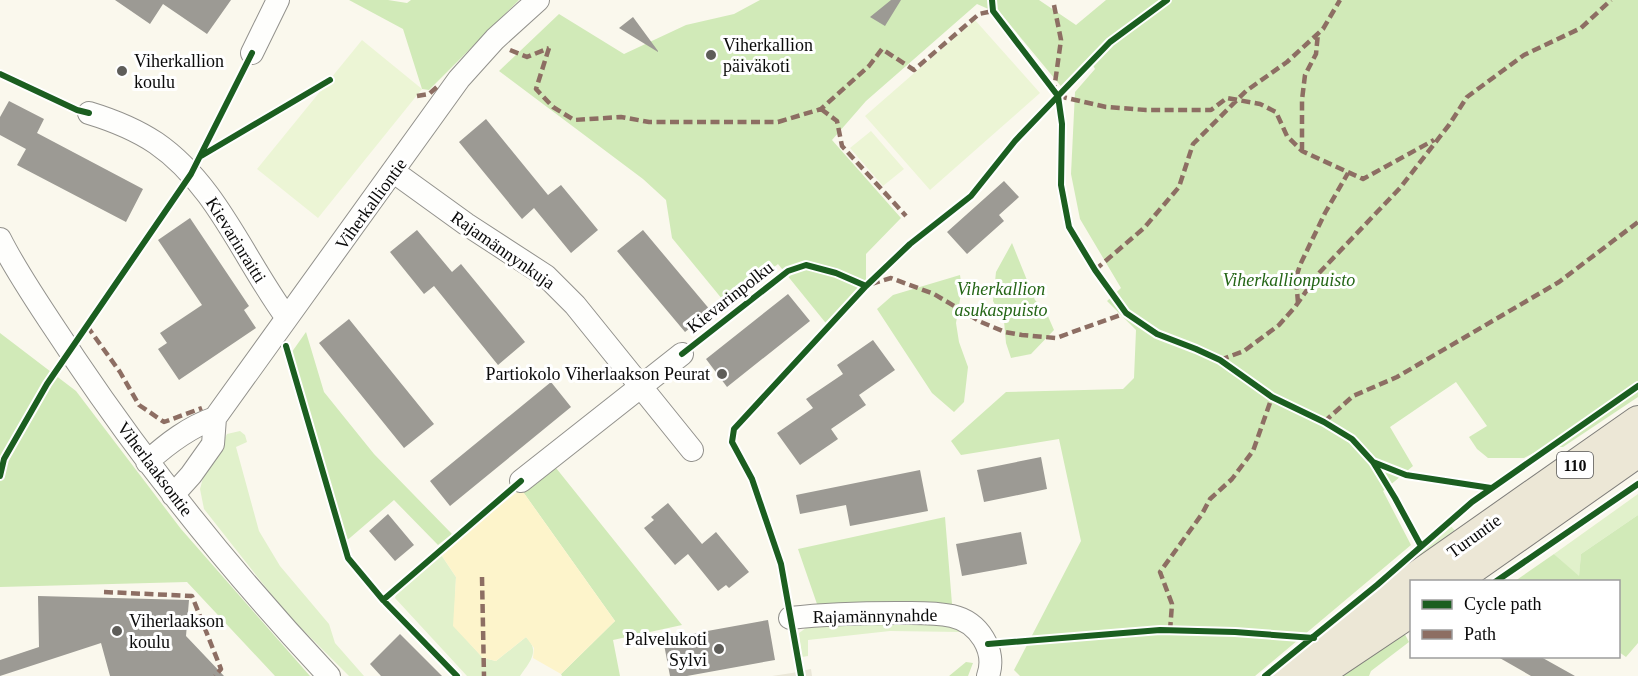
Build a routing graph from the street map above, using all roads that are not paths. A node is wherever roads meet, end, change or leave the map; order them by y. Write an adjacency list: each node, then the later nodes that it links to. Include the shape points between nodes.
1 (278, 0): 3 (street)
2 (537, 0): 5 (street, Viherkalliontie, via 459,79)
3 (252, 53)
4 (89, 113): 7 (street, Kievarinraitti, via 118,122 156,143 191,174 210,197)
5 (394, 172): 7 (street, Viherkalliontie); 9 (street, Rajamännynkuja, via 546,276)
6 (1, 242): 14 (street, Viherlaaksontie)
7 (287, 318): 10 (street, Viherkalliontie)
8 (682, 354): 9 (street, Kievarinpolku)
9 (641, 386): 12 (street, Rajamännynkuja); 15 (street, Kievarinpolku)
10 (215, 418): 14 (street, Viherkalliontie, via 196,425); 16 (street, Viherkalliontie, via 213,444)
11 (1638, 421): 17 (main road, Turuntie / 110)
12 (692, 450)
13 (1638, 452): 18 (main road, Turuntie / 110)
14 (147, 462): 16 (street, Viherlaaksontie)
15 (522, 482)
16 (173, 495): 22 (street, Viherlaaksontie)
17 (1412, 580)
18 (1456, 580)
19 (1410, 581): 24 (main road, Turuntie / 110)
20 (1410, 612): 25 (main road)
21 (790, 618): 23 (street, Rajamännynahde, via 839,612 955,616 988,644 992,666)
22 (329, 676)
23 (988, 676)
24 (1284, 676)
25 (1315, 676)

